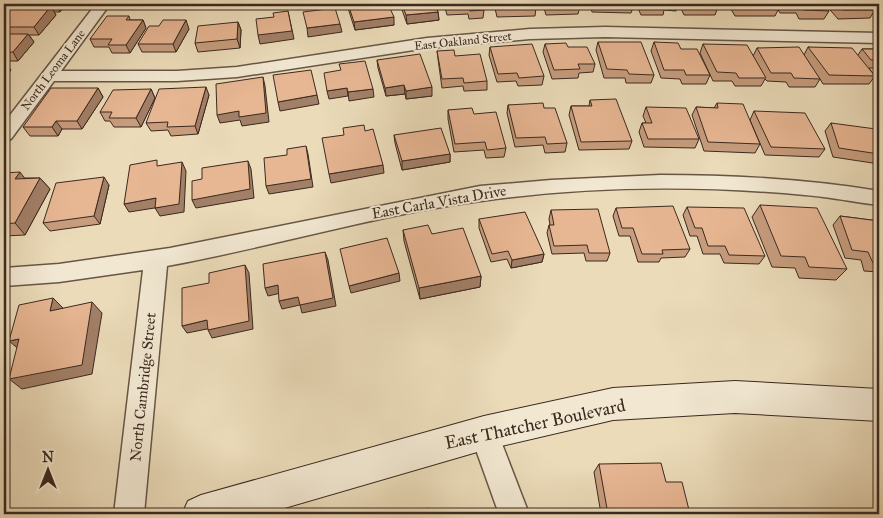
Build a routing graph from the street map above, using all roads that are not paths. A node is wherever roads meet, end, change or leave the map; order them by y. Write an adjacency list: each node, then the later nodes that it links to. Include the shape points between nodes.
1 (103, 4): 3 (street, North Leoma Lane)
2 (879, 38): 3 (street, East Oakland Street, via 605,32 530,34 428,43 237,72 177,76)
3 (48, 76): 4 (street, North Leoma Lane)
4 (4, 135)
5 (879, 198): 6 (street, East Carla Vista Drive, via 848,192 740,183 630,183 518,189 448,198)
6 (156, 259): 7 (street, East Carla Vista Drive); 10 (street, North Cambridge Street)
7 (4, 277)
8 (879, 405): 9 (street, East Thatcher Boulevard, via 734,397 613,404)
9 (484, 433): 11 (street, East Thatcher Boulevard); 12 (street)
10 (129, 514)
11 (200, 514)
12 (514, 514)

